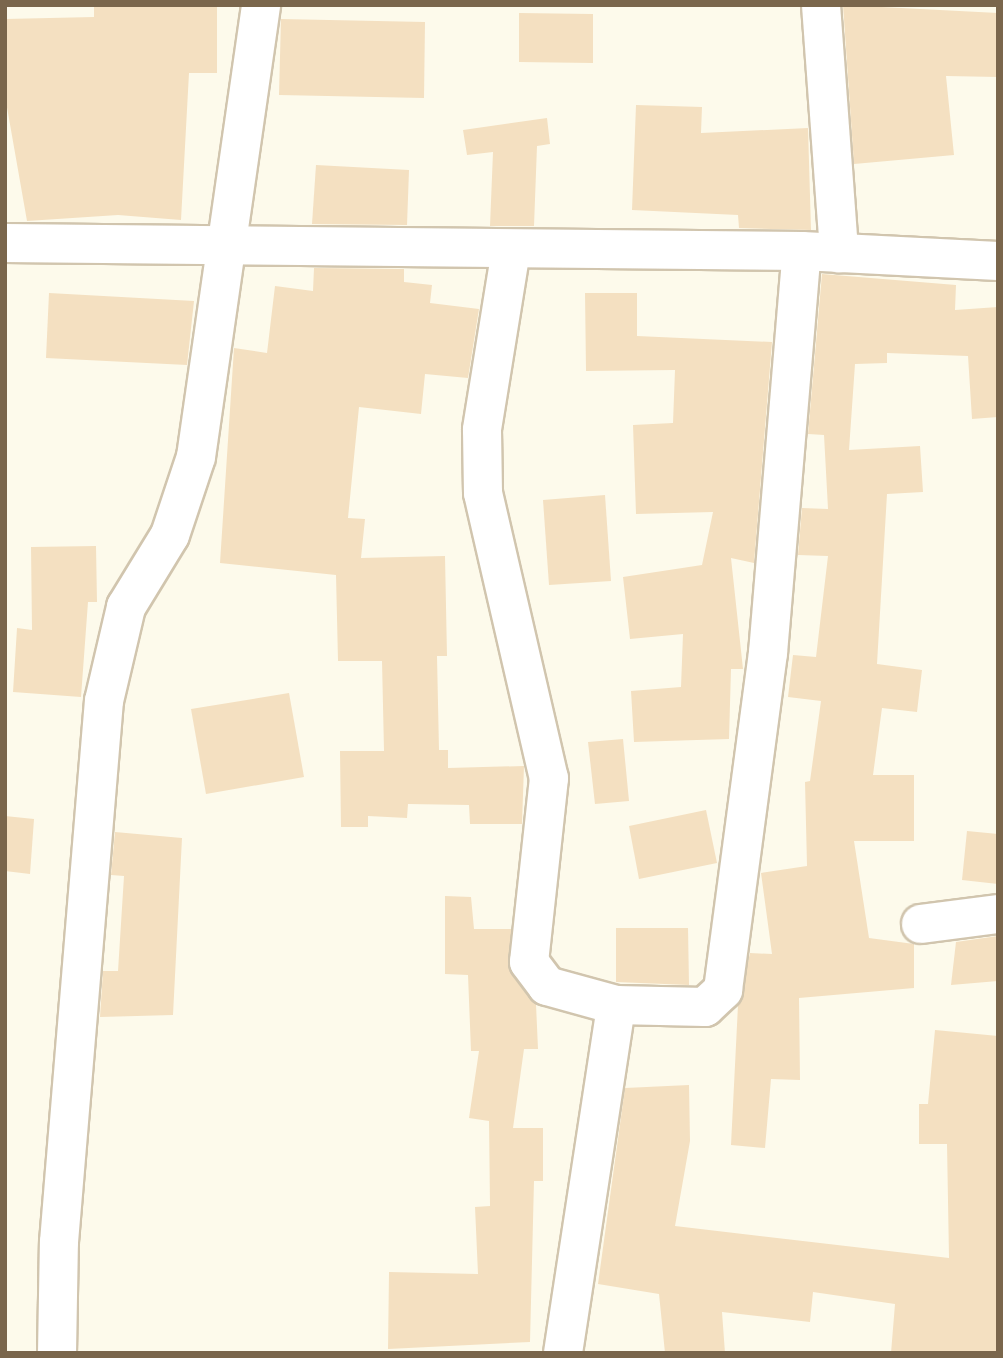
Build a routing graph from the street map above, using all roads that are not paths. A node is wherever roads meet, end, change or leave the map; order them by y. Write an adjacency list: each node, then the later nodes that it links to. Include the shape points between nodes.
1 (261, 5): 4 (street)
2 (821, 5): 6 (street)
3 (5, 243): 4 (street)
4 (229, 247): 5 (street); 11 (street, via 184,501 126,607 104,701 59,1242)
5 (512, 250): 6 (street); 10 (street, via 482,430 483,481 492,547 549,778 529,962 547,986)
6 (820, 252): 7 (street); 10 (street, via 723,990 705,1007)
7 (998, 261)
8 (998, 914): 9 (street)
9 (921, 924)
10 (616, 1005): 12 (street)
11 (57, 1353)
12 (564, 1353)

